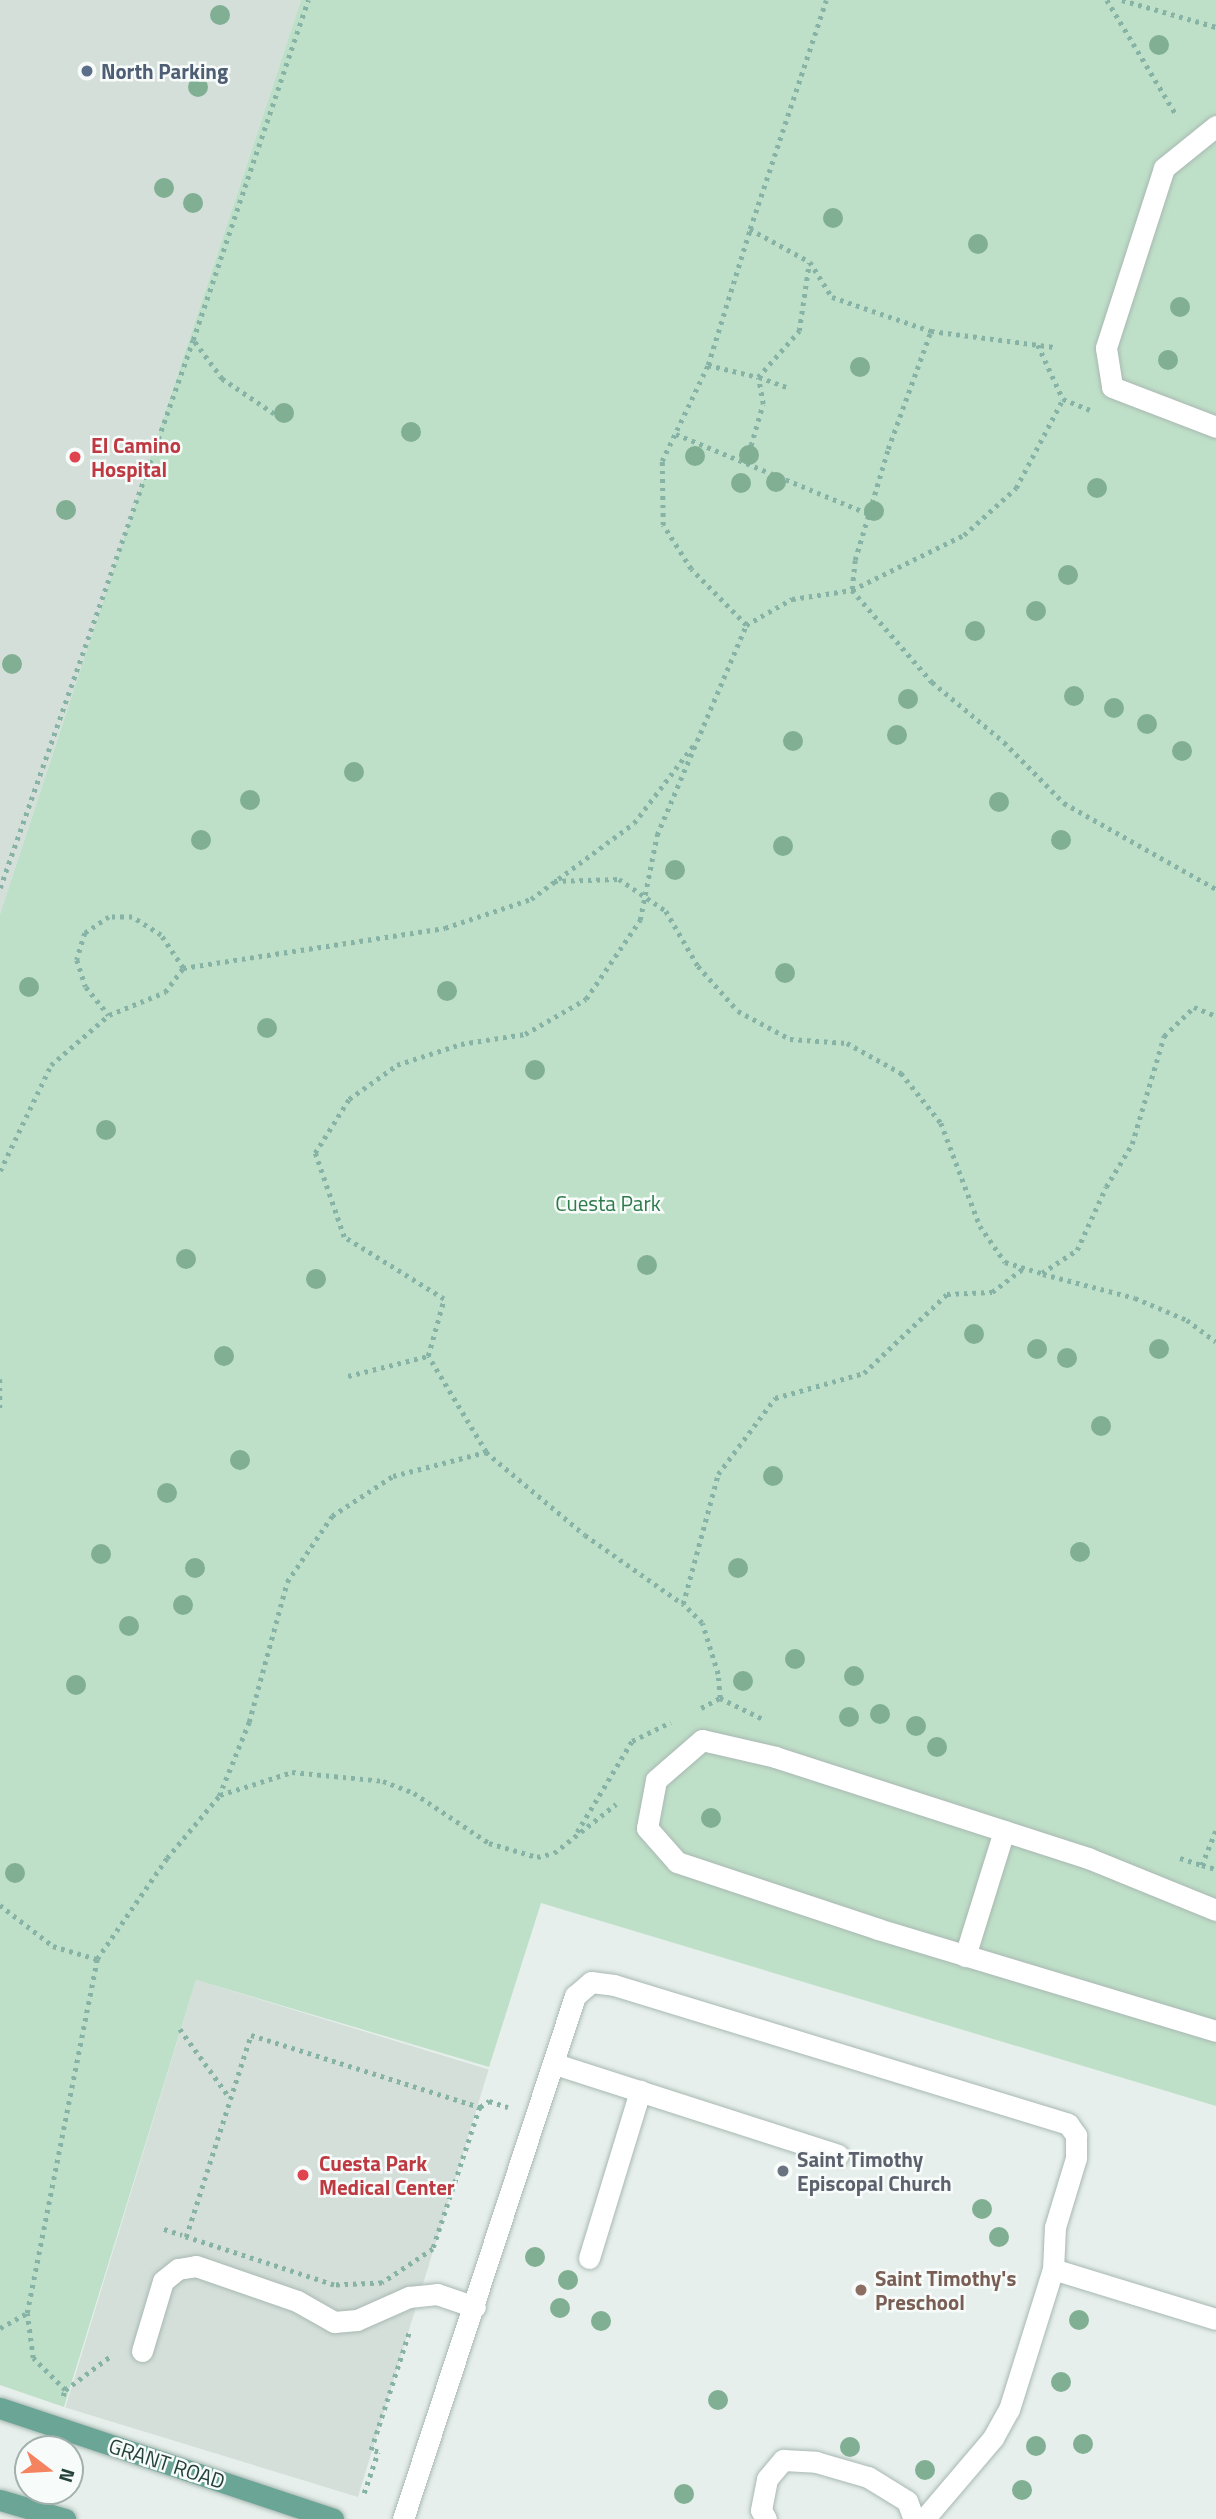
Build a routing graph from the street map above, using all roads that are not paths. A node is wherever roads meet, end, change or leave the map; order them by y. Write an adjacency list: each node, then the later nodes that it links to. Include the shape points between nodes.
1 (1216, 126): 2 (lane, via 1164,168 1106,348 1112,387)
2 (1216, 427)
3 (1004, 1831): 4 (lane, via 1088,1858); 5 (lane); 5 (lane, via 776,1757 702,1740 656,1780 647,1828 677,1862)
4 (1216, 1910)
5 (965, 1956): 6 (lane)
6 (1216, 2031)
7 (555, 2064): 8 (lane); 11 (lane, via 575,1996 591,1982 614,1985 1068,2124 1076,2135 1076,2158 1055,2227); 12 (lane)
8 (640, 2091): 9 (lane); 10 (lane)
9 (838, 2155)
10 (589, 2258)
11 (1053, 2269): 13 (lane); 22 (lane, via 1009,2409 993,2438)
12 (475, 2306): 14 (lane, via 437,2294 409,2297 357,2320 334,2322 297,2301 196,2266 178,2269 163,2281); 19 (lane)
13 (1216, 2319)
14 (142, 2351)
15 (0, 2408): 18 (main road, GRANT ROAD)
16 (0, 2500): 17 (main road)
17 (65, 2519)
18 (333, 2519)
19 (403, 2519)
20 (766, 2519): 21 (lane, via 761,2510 767,2479 783,2460 816,2462 868,2477 907,2501)
21 (914, 2519)
22 (924, 2519)

